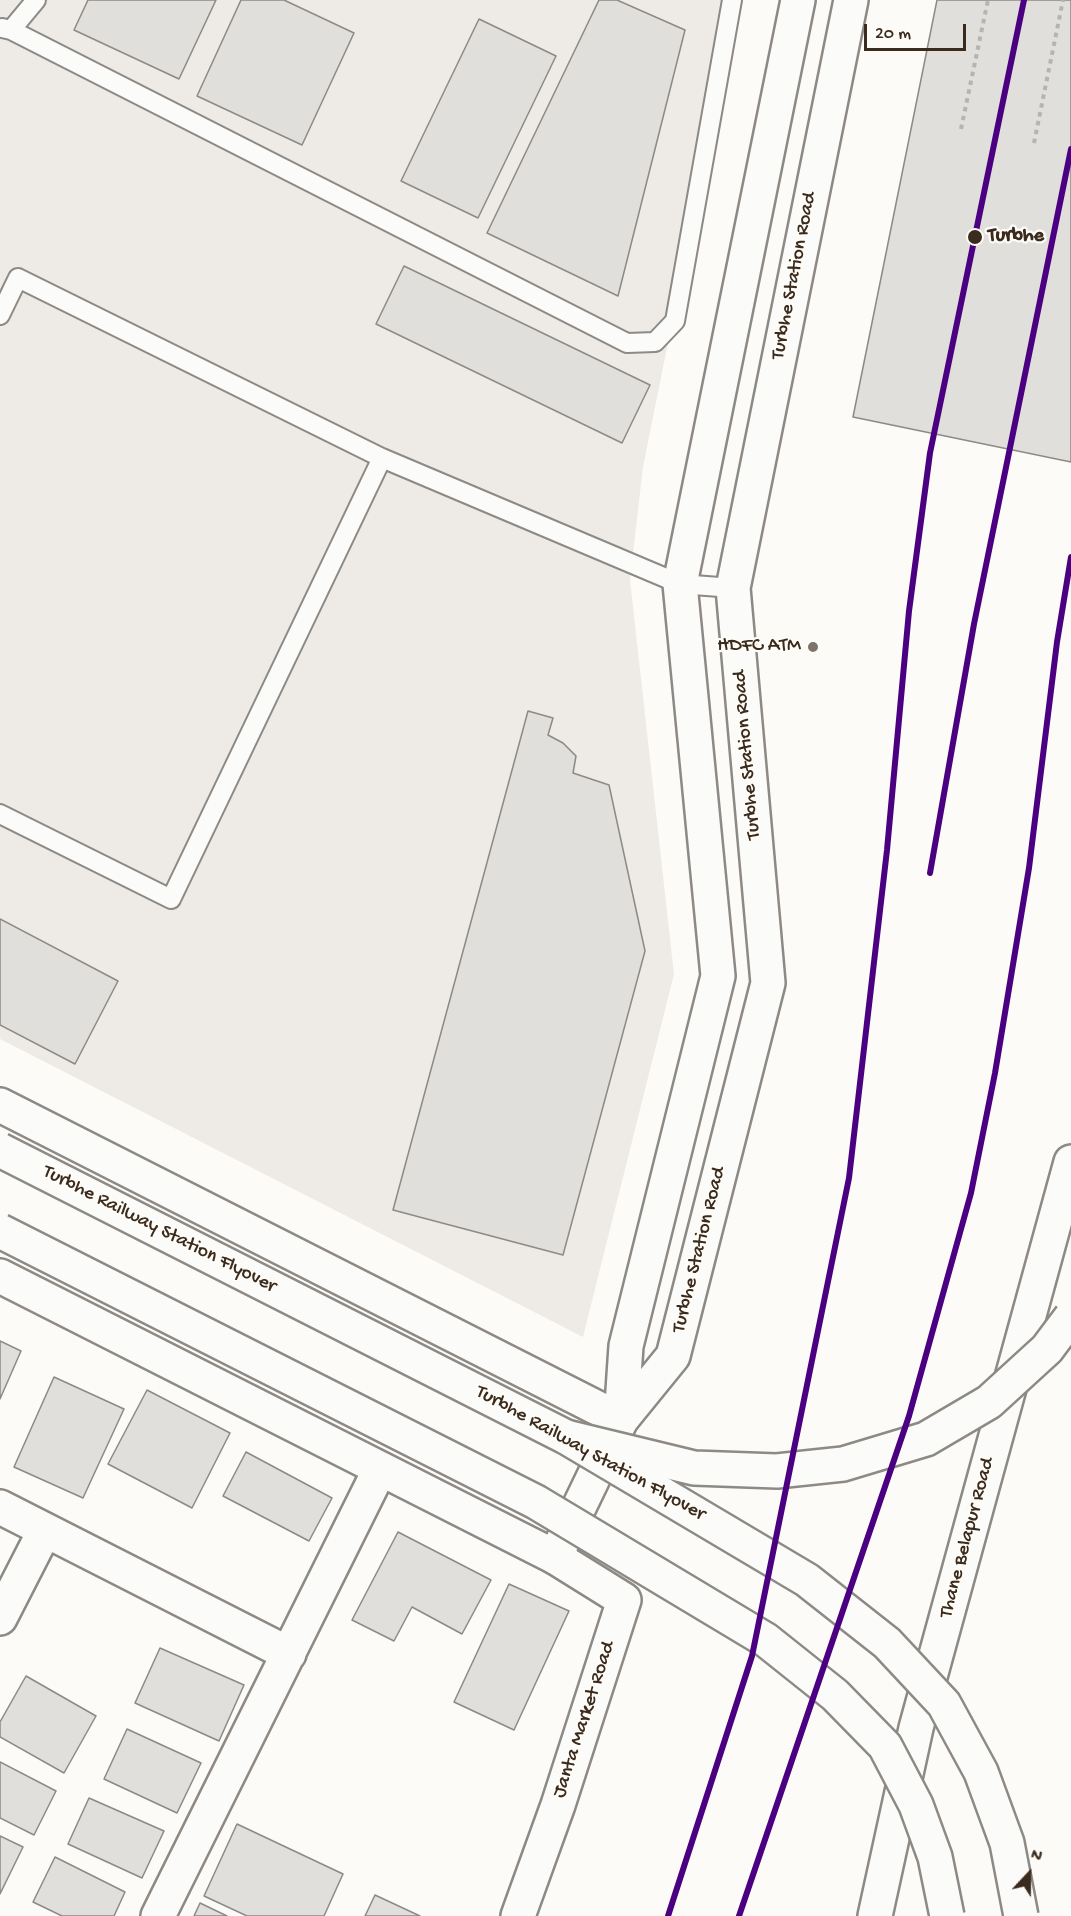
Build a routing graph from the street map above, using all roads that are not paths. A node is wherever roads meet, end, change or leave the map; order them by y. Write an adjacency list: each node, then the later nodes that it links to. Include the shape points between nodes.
1 (36, 0): 5 (lane)
2 (732, 0): 5 (lane, via 675,321 655,342 627,343)
3 (798, 0): 6 (main road, Turbhe Station Road)
4 (851, 0): 7 (main road, Turbhe Station Road)
5 (5, 29)
6 (764, 166): 7 (main road); 10 (main road, Turbhe Station Road)
7 (815, 175): 11 (main road, Turbhe Station Road)
8 (0, 315): 9 (lane, via 18,278)
9 (382, 458): 10 (lane); 12 (lane, via 171,899)
10 (680, 584): 11 (lane); 20 (main road, Turbhe Station Road, via 718,976 626,1346)
11 (733, 588): 20 (main road, Turbhe Station Road, via 768,983 673,1356)
12 (0, 814)
13 (0, 1105): 20 (main road)
14 (0, 1150): 21 (main road, Turbhe Railway Station Flyover, bridge)
15 (1071, 1162): 17 (main road, Thane Belapur Road)
16 (0, 1231): 31 (main road, bridge, via 536,1502 766,1640 835,1695 885,1746 916,1805 935,1857)
17 (1060, 1248): 30 (main road, Thane Belapur Road, via 916,1728)
18 (0, 1276): 22 (main road)
19 (1071, 1317): 21 (main road, bridge, via 1047,1349 989,1402 926,1439 843,1464 777,1471 694,1468)
20 (621, 1420): 25 (main road, Turbhe Station Road)
21 (566, 1437): 32 (main road, Turbhe Railway Station Flyover, bridge, via 807,1580 895,1652 944,1704 981,1772 1007,1843)
22 (380, 1469): 25 (main road); 27 (main road)
23 (0, 1507): 24 (main road)
24 (45, 1530): 26 (main road); 27 (main road)
25 (555, 1557): 29 (main road, Janta Market Road, via 624,1600)
26 (0, 1618)
27 (289, 1654): 28 (main road)
28 (158, 1916)
29 (518, 1916)
30 (875, 1916)
31 (947, 1916)
32 (1020, 1916)

